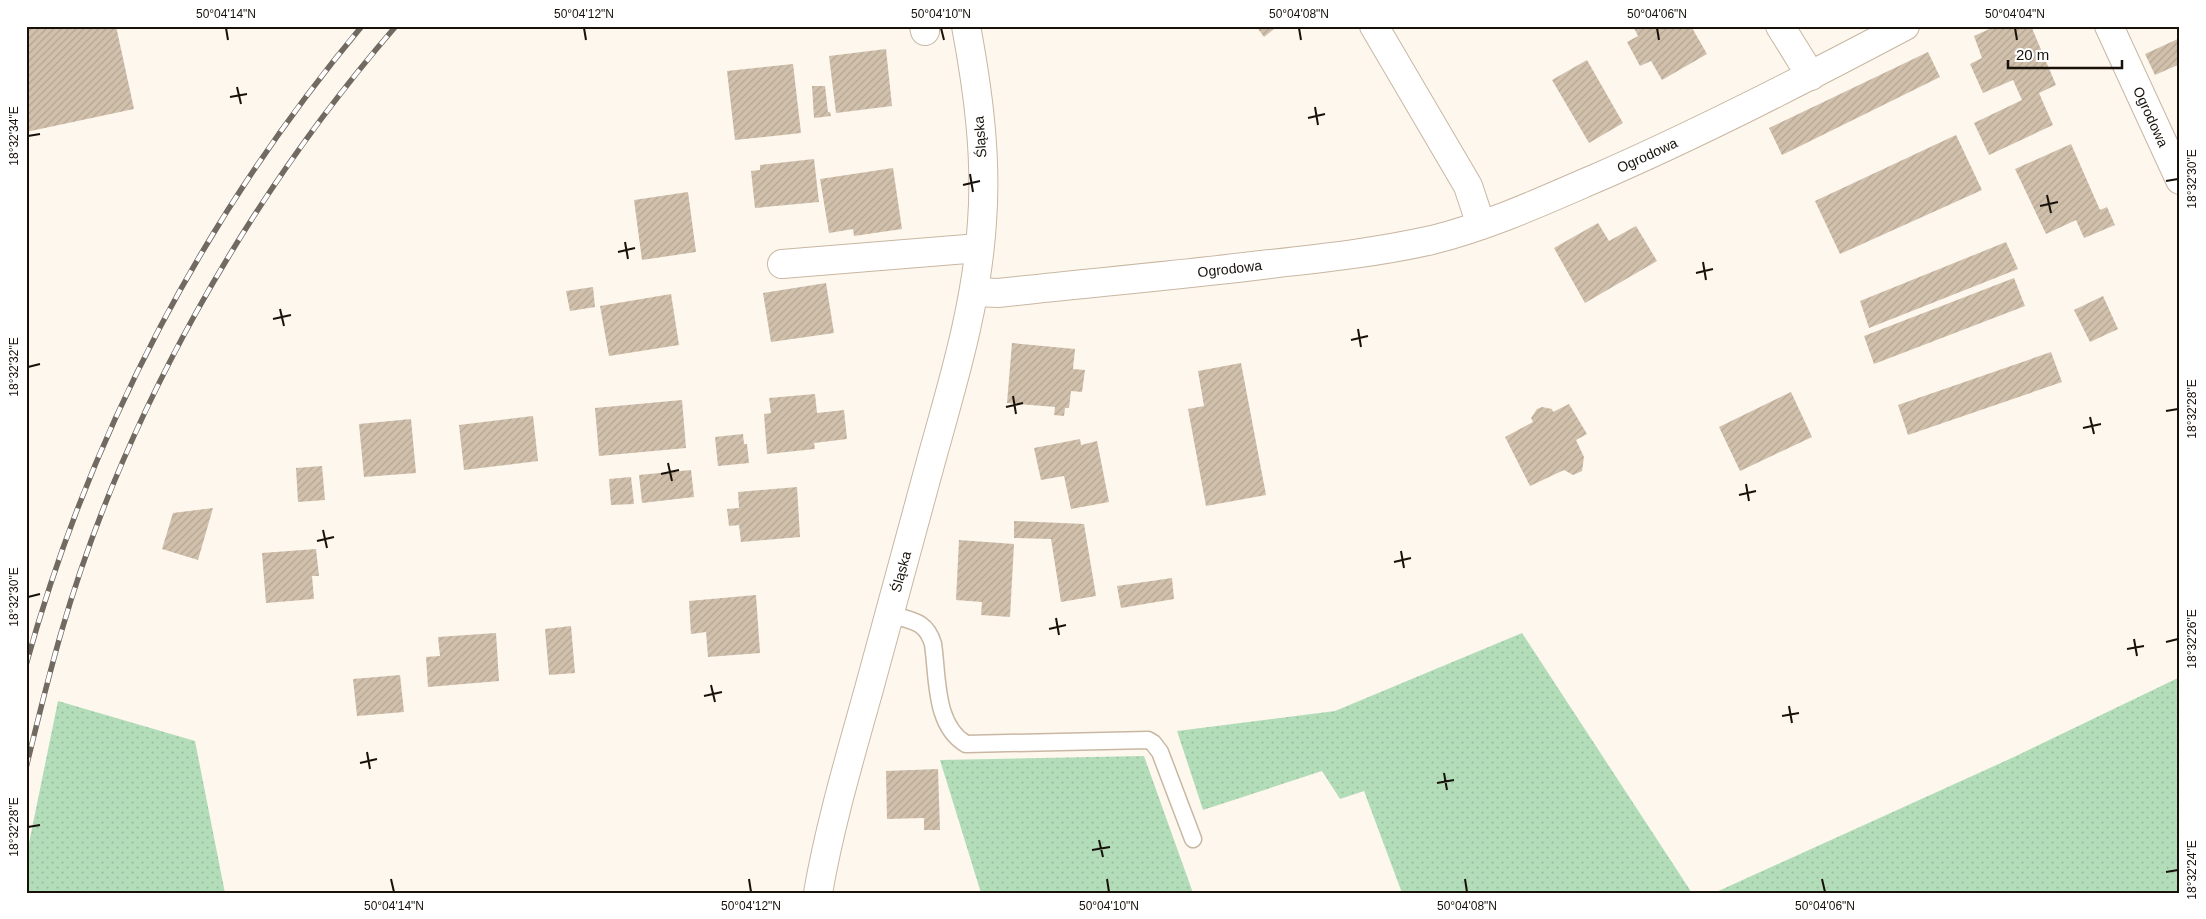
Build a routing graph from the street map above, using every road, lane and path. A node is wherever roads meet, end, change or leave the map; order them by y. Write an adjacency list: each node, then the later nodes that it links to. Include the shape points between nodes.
1 (966, 26): 9 (street, Śląska, via 981,139 984,197)
2 (1374, 26): 8 (street, via 1468,186)
3 (1780, 26): 6 (street)
4 (1905, 26): 6 (street, Ogrodowa)
5 (2109, 26): 7 (street, Ogrodowa)
6 (1811, 76): 8 (street, Ogrodowa, via 1650,154)
7 (2180, 180)
8 (1481, 225): 11 (street, Ogrodowa, via 1434,239 1335,256 1017,291)
9 (979, 248): 10 (street); 11 (street, Śląska)
10 (782, 264)
11 (975, 292): 12 (street, Śląska)
12 (890, 614): 13 (lane, via 923,625 930,634 943,716 955,738 966,744 1148,740 1160,752); 14 (street, Śląska, via 839,798)
13 (1193, 839)
14 (818, 893)

